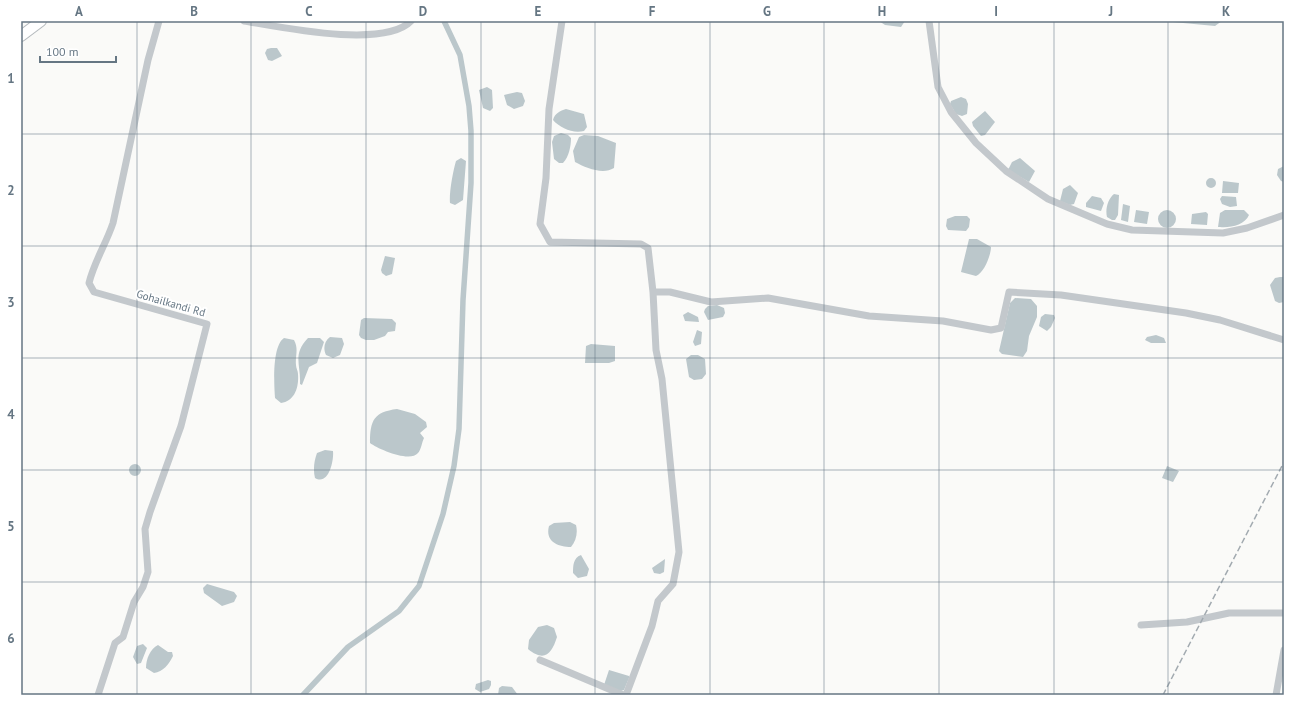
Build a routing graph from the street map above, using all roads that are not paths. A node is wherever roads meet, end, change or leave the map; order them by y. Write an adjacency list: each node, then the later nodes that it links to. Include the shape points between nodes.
1 (41, 21): 7 (highway)
2 (159, 21): 15 (street, Gohailkandi Rd, via 148,60 113,223 89,282 94,292 207,324 181,426 145,529 148,572 134,602 123,637 115,643)
3 (244, 21): 4 (street, via 354,35 379,34 405,27)
4 (411, 21)
5 (562, 21): 9 (street, via 549,109 546,178 540,224 550,242 647,246)
6 (929, 21): 8 (street, via 938,87 951,112 976,143 1006,172 1048,199 1107,224 1140,230 1223,233)
7 (21, 36)
8 (1284, 215)
9 (653, 292): 10 (street, via 670,292 711,302 768,298 869,316 943,322 991,330 1001,328 1009,292 1061,295 1220,320); 16 (street, via 656,350 662,379 679,552 673,584 658,601 652,626)
10 (1284, 340)
11 (1284, 613): 12 (street, via 1230,613 1187,622)
12 (1141, 625)
13 (1284, 650): 17 (street)
14 (540, 660): 16 (street)
15 (98, 695)
16 (624, 695)
17 (1276, 695)

